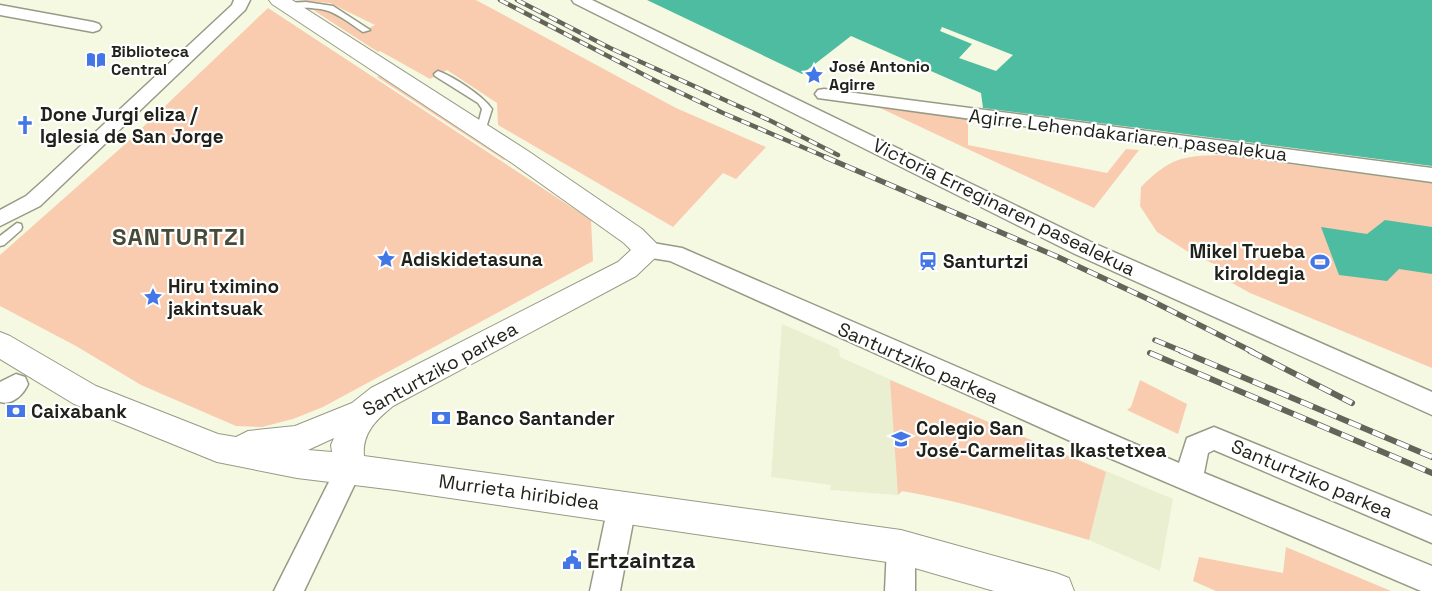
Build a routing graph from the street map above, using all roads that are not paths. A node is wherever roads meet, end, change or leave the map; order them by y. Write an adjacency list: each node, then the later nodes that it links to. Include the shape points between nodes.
1 (242, 0): 11 (street, via 239,7 52,184 33,200)
2 (580, 0): 16 (street, Victoria Erreginaren pasealekua, via 1083,248)
3 (282, 2): 6 (lane, via 330,8); 9 (street)
4 (0, 10): 5 (street)
5 (93, 27)
6 (366, 30)
7 (438, 74): 9 (lane, via 481,101 487,109)
8 (824, 94): 10 (street, Agirre Lehendakariaren pasealekua)
9 (481, 132): 14 (street, via 633,236)
10 (1432, 175)
11 (0, 219)
12 (17, 227): 13 (lane)
13 (0, 242)
14 (647, 250): 17 (street, Santurtziko parkea, via 627,269 382,397); 20 (street, Santurtziko parkea, via 674,254)
15 (0, 344): 18 (street, Murrieta hiribidea, via 85,395)
16 (1432, 404)
17 (363, 412): 18 (street, Santurtziko parkea, via 296,440); 19 (street, via 347,445)
18 (217, 448): 19 (street, Murrieta hiribidea)
19 (350, 469): 21 (street, Murrieta hiribidea); 25 (street)
20 (1189, 480): 22 (street, Santurtziko parkea, via 1196,446 1214,438); 24 (street, Santurtziko parkea)
21 (622, 506): 23 (street, Murrieta hiribidea); 26 (street)
22 (1432, 530)
23 (901, 547): 27 (street); 28 (street, Murrieta hiribidea)
24 (1432, 581)
25 (290, 591)
26 (605, 591)
27 (900, 591)
28 (1056, 591)

